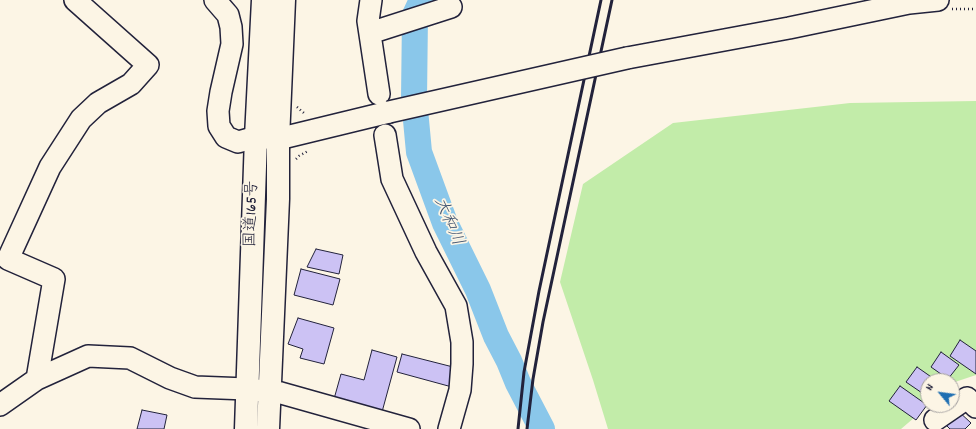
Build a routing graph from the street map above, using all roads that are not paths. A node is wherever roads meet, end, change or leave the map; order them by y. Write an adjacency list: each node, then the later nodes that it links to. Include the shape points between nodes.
1 (75, 0): 13 (street, via 148,65 131,84 98,103 81,119 50,167 8,259 54,279)
2 (215, 0): 11 (street, via 228,15 232,27 232,44 218,110 219,126 226,137 238,142)
3 (263, 0): 11 (highway, 国道165号)
4 (284, 0): 12 (highway, 国道165号)
5 (371, 0): 8 (street, via 368,21)
6 (938, 0): 9 (street, bridge, via 909,3 789,28)
7 (451, 7): 8 (street)
8 (377, 31): 9 (street)
9 (384, 103): 12 (street)
10 (384, 135): 22 (street, via 392,179 426,252 456,306 462,342 462,364 460,390)
11 (256, 137): 12 (street); 14 (highway, 国道165号)
12 (278, 139): 15 (highway, 国道165号)
13 (37, 379): 14 (street, via 88,356 130,358 195,387); 16 (street)
14 (247, 390): 15 (street); 19 (highway, 国道165号)
15 (270, 392): 20 (highway, 国道165号); 21 (street)
16 (0, 405)
17 (976, 407): 18 (street, via 967,398)
18 (935, 420)
19 (246, 429)
20 (268, 429)
21 (409, 429)
22 (449, 429)

